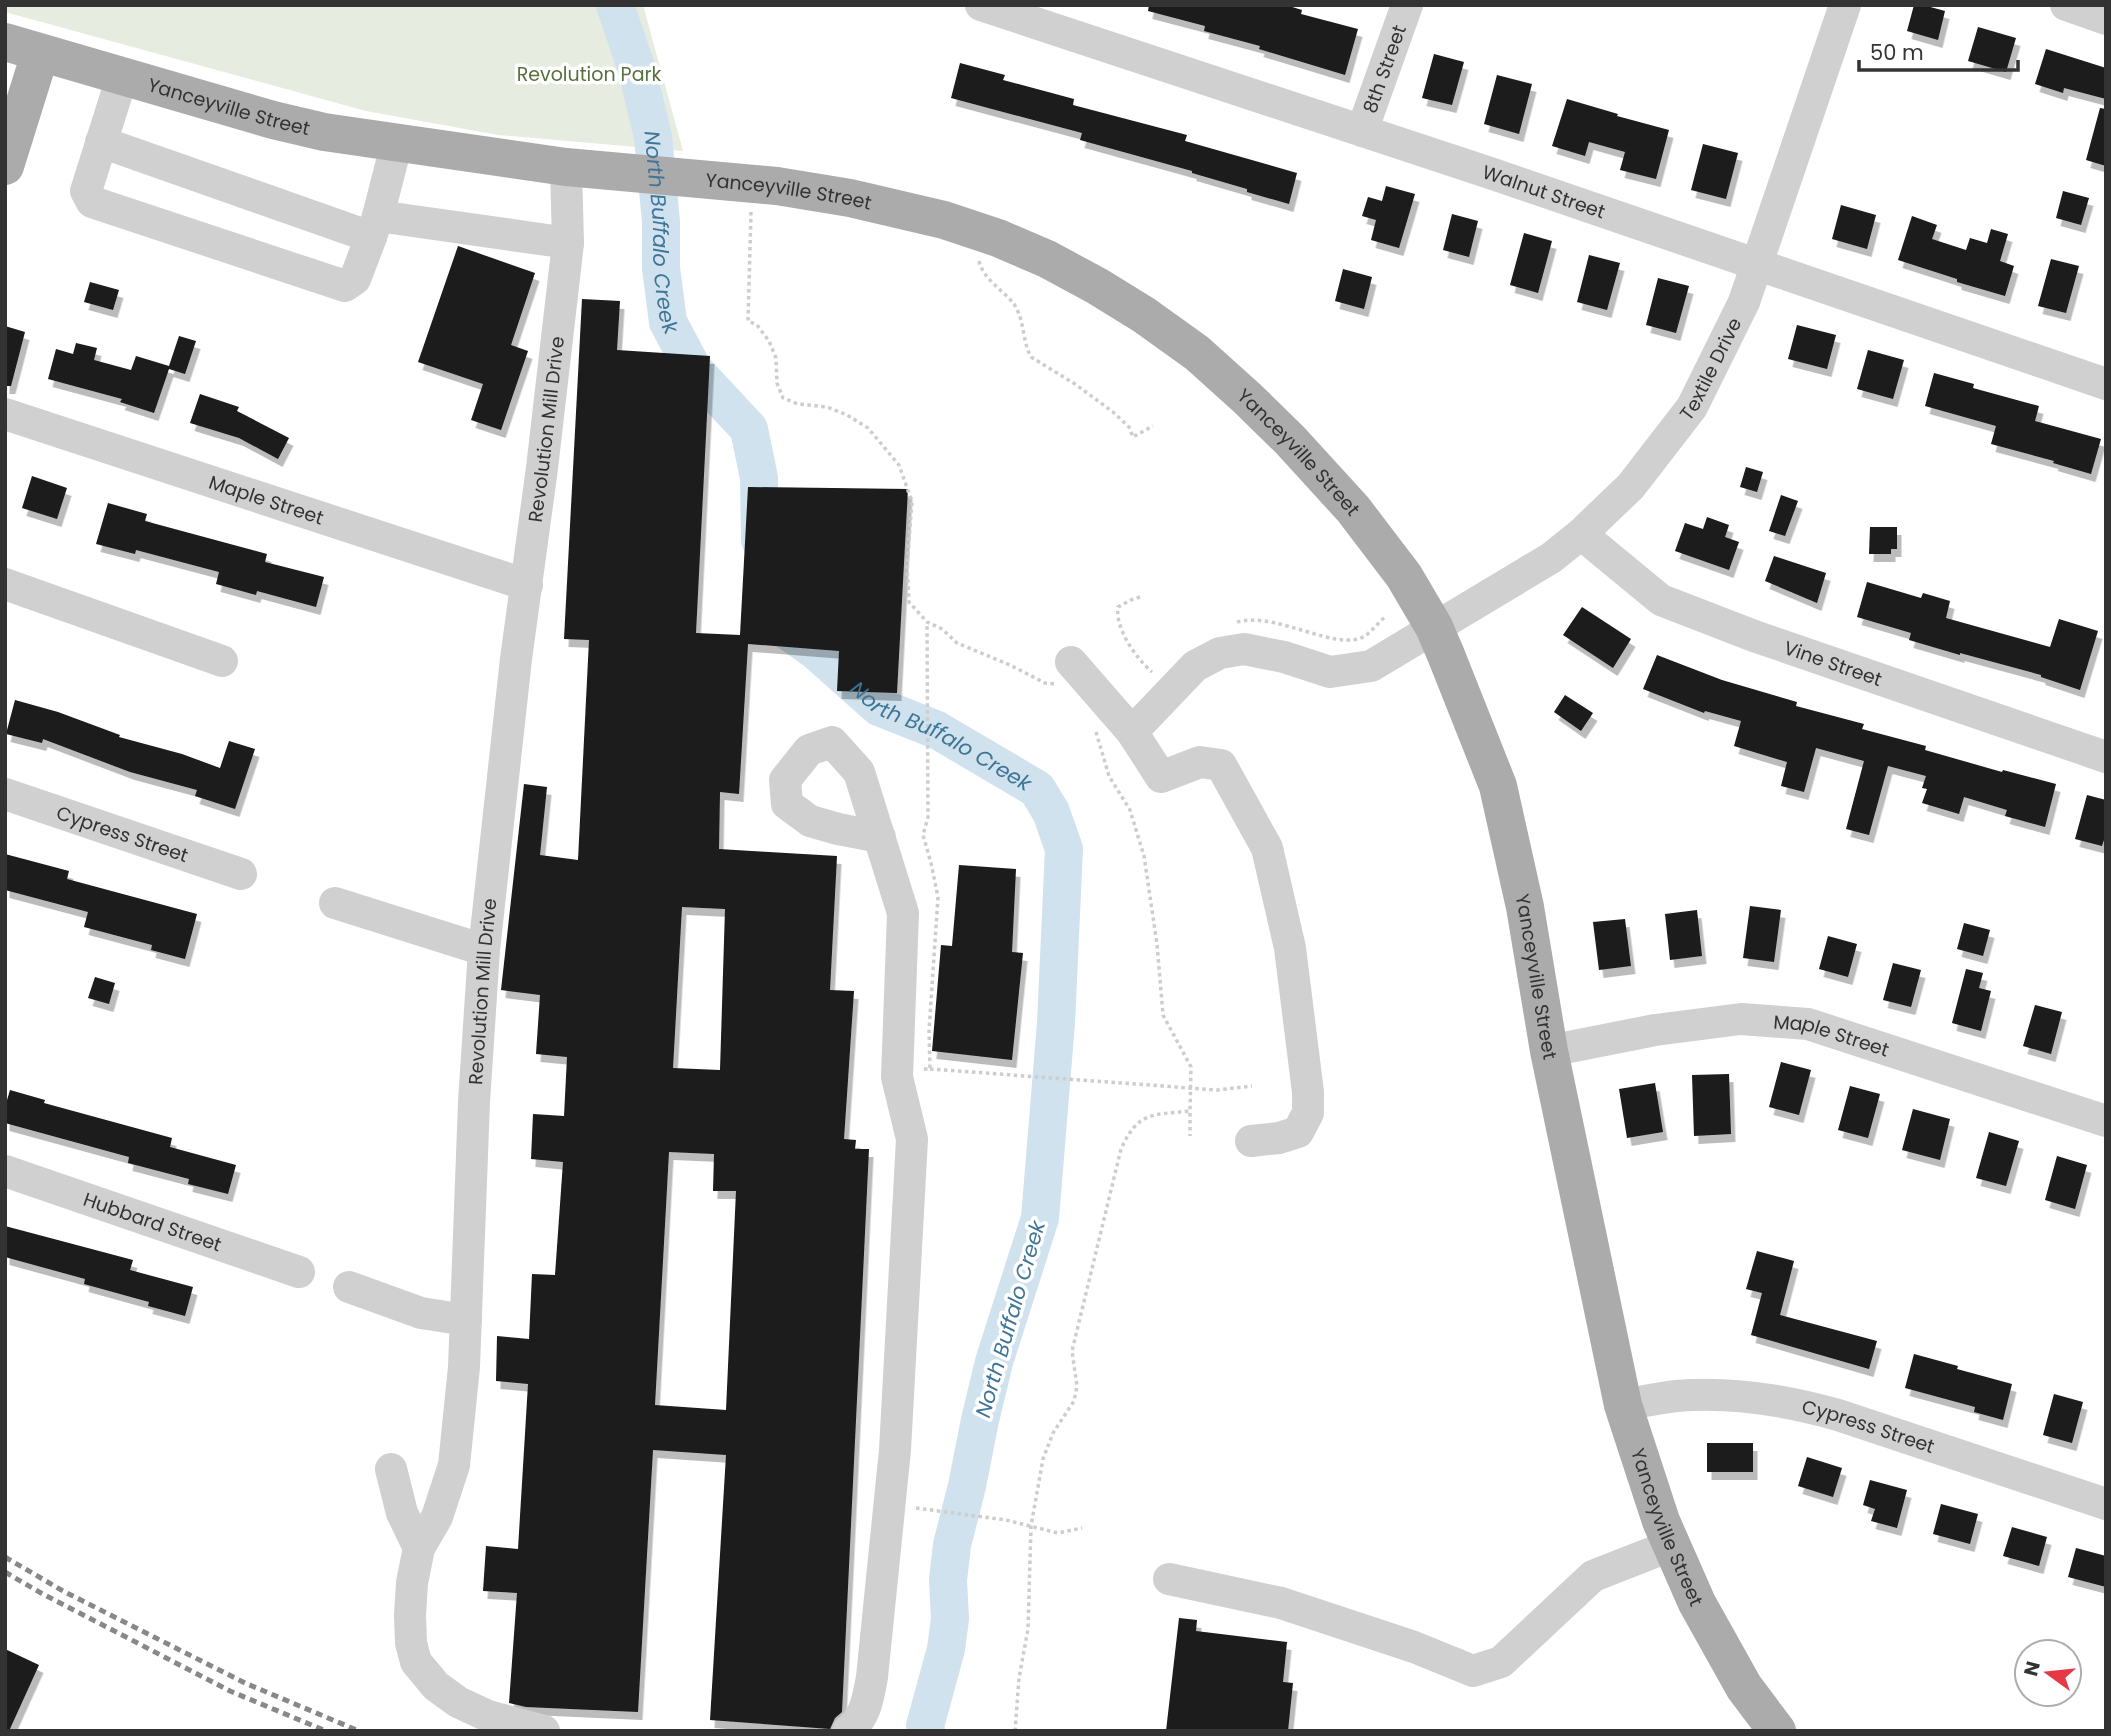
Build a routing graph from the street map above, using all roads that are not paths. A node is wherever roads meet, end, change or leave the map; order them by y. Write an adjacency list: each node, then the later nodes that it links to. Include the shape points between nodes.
1 (981, 5): 8 (street, Walnut Street)
2 (1407, 5): 8 (street, 8th Street)
3 (1845, 5): 15 (street, Textile Drive)
4 (2066, 5): 5 (street)
5 (2106, 19)
6 (22, 48): 7 (main road, Yanceyville Street); 11 (main road)
7 (122, 77): 9 (street); 10 (main road, Yanceyville Street, via 273,121)
8 (1362, 131): 15 (street, Walnut Street)
9 (101, 142): 13 (street); 13 (street, via 86,191 92,202 345,286 355,279)
10 (397, 142): 12 (main road, Yanceyville Street); 13 (street)
11 (5, 166)
12 (580, 168): 14 (street, Revolution Mill Drive); 21 (main road, Yanceyville Street, via 806,190 943,220 1047,259 1144,315 1197,353 1247,398 1353,509 1405,576)
13 (375, 226): 14 (street)
14 (568, 243): 20 (street, Revolution Mill Drive)
15 (1756, 266): 16 (street, Walnut Street); 18 (street, Textile Drive, via 1744,302 1692,407 1631,486)
16 (2106, 384)
17 (5, 414): 20 (street, Maple Street)
18 (1581, 534): 21 (street, Textile Drive, via 1552,558); 25 (street, Vine Street, via 1661,600)
19 (5, 584): 22 (street)
20 (527, 585): 30 (street, Revolution Mill Drive)
21 (1434, 627): 24 (street, Textile Drive, via 1371,666 1330,673 1244,649 1220,653 1195,666); 31 (main road, Yanceyville Street, via 1498,786 1525,906)
22 (222, 661)
23 (1068, 674): 24 (street, via 1110,707)
24 (1132, 732): 33 (street, via 1161,777 1200,762 1221,765 1267,848 1290,948 1308,1113 1298,1132)
25 (2106, 757)
26 (5, 794): 28 (street, Cypress Street)
27 (880, 837): 45 (street, via 903,913 897,1077 912,1139 895,1450 881,1597 867,1706)
28 (241, 874)
29 (335, 904): 30 (street)
30 (484, 950): 37 (street, Revolution Mill Drive)
31 (1549, 1051): 32 (street, Maple Street, via 1741,1019 1808,1024); 38 (main road, Yanceyville Street)
32 (2106, 1122)
33 (1251, 1141)
34 (5, 1171): 35 (street, Hubbard Street)
35 (299, 1272)
36 (349, 1287): 37 (street, via 421,1313)
37 (466, 1320): 42 (street, Revolution Mill Drive, via 454,1465 438,1517)
38 (1623, 1405): 40 (street, Cypress Street, via 1677,1396 1750,1396 1795,1402); 41 (main road, Yanceyville Street)
39 (391, 1469): 42 (street, via 402,1513)
40 (2106, 1504)
41 (1672, 1545): 43 (street, via 1593,1576 1501,1662 1473,1671 1281,1603); 46 (main road, Yanceyville Street, via 1697,1603 1744,1687)
42 (419, 1548): 44 (street, Revolution Mill Drive, via 410,1615 416,1662 436,1686 458,1702 488,1716)
43 (1169, 1579)
44 (544, 1731)
45 (848, 1731)
46 (1777, 1731)

